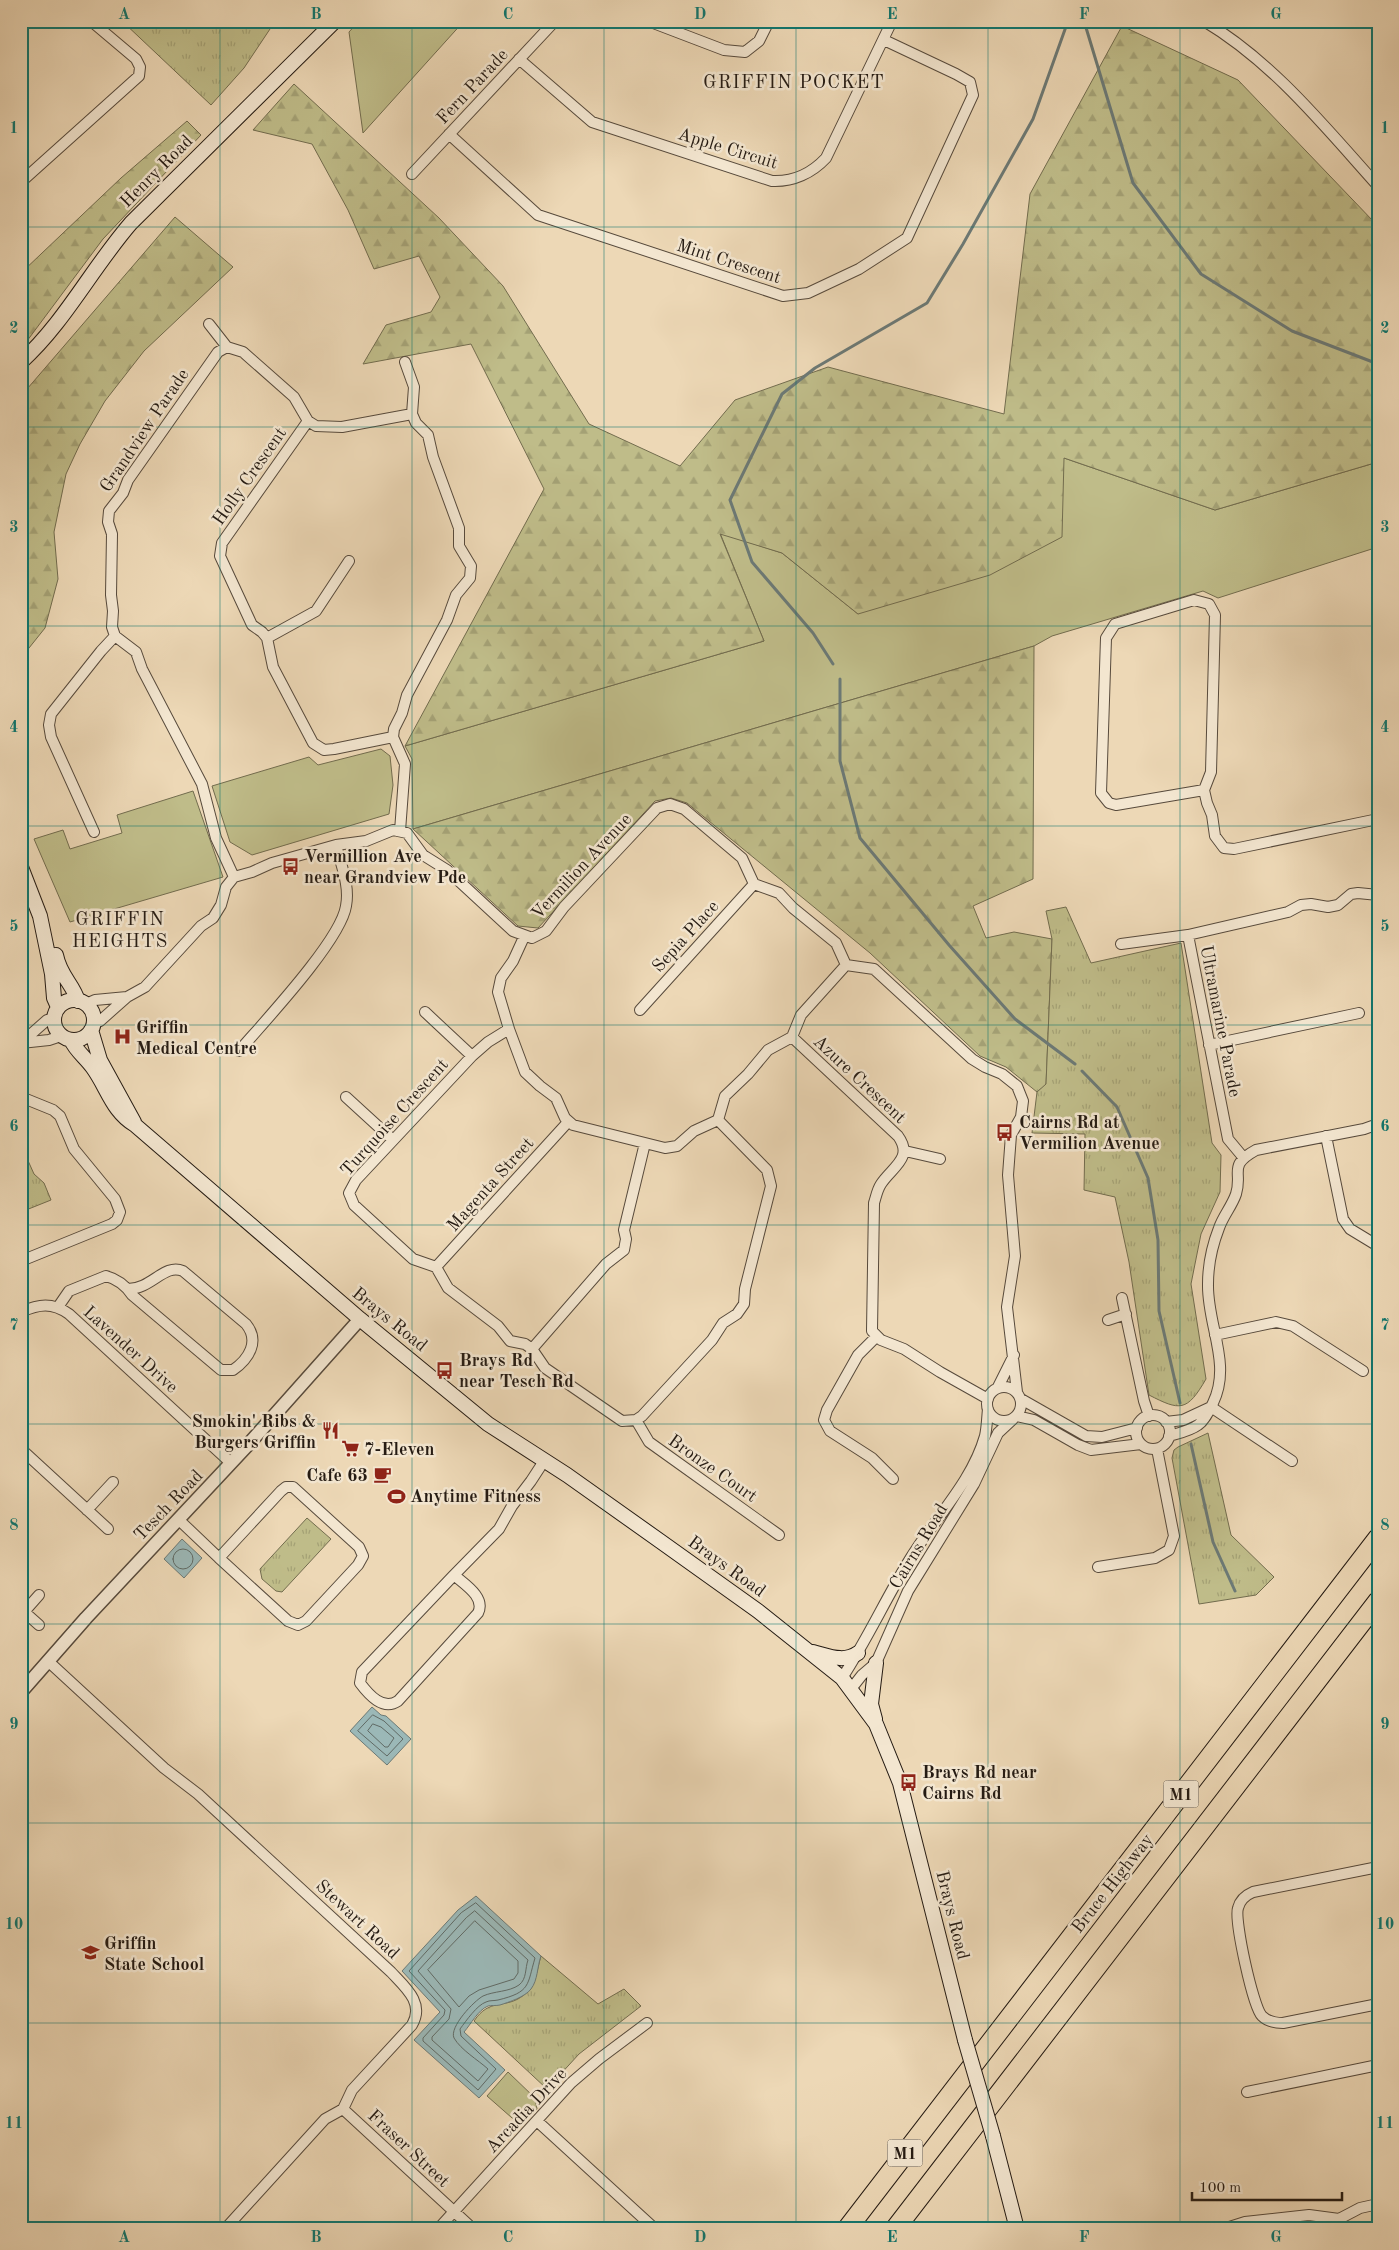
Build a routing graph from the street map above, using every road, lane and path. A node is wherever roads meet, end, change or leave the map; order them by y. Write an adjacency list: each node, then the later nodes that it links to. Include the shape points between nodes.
1 (91, 21): 12 (street, via 138,62 140,70 135,82)
2 (335, 21): 16 (main road, Henry Road, via 131,223 101,259 53,329)
3 (555, 21): 9 (street, Fern Parade)
4 (648, 21): 5 (street, via 724,50 746,52 759,41)
5 (769, 21)
6 (892, 21): 8 (street, Apple Circuit)
7 (1204, 21): 13 (street, via 1230,36 1261,61)
8 (884, 40): 9 (street, Apple Circuit, via 826,158 818,166 786,181 772,180 592,122); 10 (street, Mint Crescent, via 970,82 973,95 907,238 858,269 808,293 783,296 538,215)
9 (519, 59): 10 (street, Fern Parade)
10 (449, 134): 11 (street, Fern Parade)
11 (412, 174)
12 (21, 182)
13 (1378, 186)
14 (209, 324): 15 (street)
15 (228, 347): 19 (street, via 243,352 294,397); 21 (street, Grandview Parade, via 218,352 109,511 112,627)
16 (21, 362)
17 (405, 362): 18 (street, via 414,387)
18 (412, 414): 19 (street, via 342,427 316,426); 23 (street, via 428,435 459,528 460,546 471,566 470,578 456,595 447,620 407,695)
19 (308, 421): 22 (street, Holly Crescent, via 222,543 220,556 224,567 252,625)
20 (349, 561): 22 (street, via 316,611)
21 (115, 636): 27 (street, via 51,714 49,725); 30 (street, via 136,652 202,784 216,838)
22 (267, 638): 23 (street, via 273,667 313,743 324,750 334,750)
23 (393, 737): 26 (street, via 404,764)
24 (1204, 790): 24 (street, via 1211,772 1215,614 1208,604 1194,600 1115,624 1106,638 1101,792 1109,804 1116,804); 25 (street, via 1215,836 1224,848 1234,849)
25 (1378, 819)
26 (400, 831): 28 (street); 35 (street, Vermilion Avenue, via 412,838 423,855 446,870 513,931)
27 (94, 832)
28 (336, 846): 30 (street); 50 (street, via 347,894 342,920 293,988)
29 (21, 866): 33 (main road)
30 (234, 877): 38 (street, via 226,887 213,918 201,926 149,983)
31 (754, 884): 35 (street, Vermilion Avenue, via 742,858 684,809 670,804 657,808 564,907 546,931 532,938); 37 (street, via 779,893 836,943); 40 (street, Sepia Place)
32 (1378, 895): 34 (street, Ultramarine Parade, via 1351,894 1338,905 1301,905 1288,912)
33 (40, 916): 39 (main road, via 49,929 63,976); 41 (main road)
34 (1188, 935): 36 (street); 49 (street, Ultramarine Parade)
35 (524, 937): 45 (street, via 498,985)
36 (1120, 944)
37 (846, 965): 47 (street, via 801,1015); 79 (street, via 874,970 972,1059 1002,1074 1017,1086 1024,1101 1021,1117 1011,1135 1008,1175 1015,1256 1007,1307)
38 (127, 997): 39 (street); 44 (street)
39 (82, 1002): 41 (main road, via 67,1001); 44 (main road, via 92,1013)
40 (640, 1010)
41 (56, 1012): 46 (main road, via 54,1024); 48 (street)
42 (425, 1012): 51 (street)
43 (1360, 1013): 49 (street)
44 (92, 1027): 46 (main road, via 82,1038); 57 (main road, Brays Road, via 100,1060)
45 (509, 1029): 51 (street, Turquoise Crescent); 55 (street, via 525,1072 556,1098)
46 (66, 1038): 48 (street); 57 (main road, Brays Road, via 98,1076 117,1111)
47 (792, 1038): 54 (street, via 768,1050 725,1096); 61 (street, Azure Crescent, via 898,1136)
48 (21, 1043)
49 (1209, 1044): 62 (street, Ultramarine Parade, via 1228,1139)
50 (239, 1051)
51 (472, 1056): 59 (street, Turquoise Crescent)
52 (346, 1097): 59 (street)
53 (21, 1098): 65 (street, via 53,1110 60,1116 74,1148 115,1200 120,1212 112,1224)
54 (718, 1120): 60 (street, via 694,1131 677,1146 665,1148); 87 (street, via 767,1170 771,1186 744,1304)
55 (568, 1122): 60 (street); 66 (street, Magenta Street)
56 (1378, 1124): 58 (street)
57 (135, 1126): 74 (main road, Brays Road)
58 (1326, 1136): 62 (street, via 1256,1150); 64 (street, via 1343,1219 1350,1229)
59 (393, 1140): 66 (street, Turquoise Crescent, via 356,1180 349,1193 354,1205 413,1259)
60 (645, 1143): 78 (street, via 624,1230 624,1250 606,1264)
61 (905, 1151): 63 (street); 77 (street, Azure Crescent, via 902,1160 880,1185 874,1204 871,1315 872,1331)
62 (1244, 1157): 76 (street, via 1236,1170 1237,1191 1219,1227 1211,1255 1208,1285)
63 (940, 1159)
64 (1378, 1246)
65 (21, 1261)
66 (436, 1267): 78 (street, via 448,1288 498,1326 510,1341)
67 (144, 1286): 68 (street); 70 (street); 70 (street, via 168,1270 183,1271 246,1324 252,1335 251,1352 233,1370 221,1370)
68 (128, 1289): 70 (street); 71 (street, via 114,1278 103,1277 69,1292)
69 (1122, 1298): 73 (street)
70 (144, 1305)
71 (58, 1308): 72 (street, Lavender Drive, via 42,1305); 96 (street, Lavender Drive, via 74,1318)
72 (21, 1312)
73 (1126, 1314): 75 (street); 85 (street)
74 (360, 1319): 94 (main road, Brays Road, via 488,1424); 96 (street, Tesch Road)
75 (1108, 1320)
76 (1215, 1335): 80 (street, via 1276,1322 1292,1326); 84 (street, via 1221,1370 1220,1390)
77 (876, 1337): 83 (street, via 904,1349); 97 (street, via 858,1355 824,1420 830,1431 872,1458)
78 (532, 1349): 87 (street, via 545,1368 610,1414 622,1421)
79 (1014, 1354): 81 (street); 82 (street)
80 (1363, 1371)
81 (998, 1388): 82 (street, via 1008,1387); 83 (street, via 990,1394)
82 (1019, 1396): 86 (street, via 1021,1408); 89 (street, via 1086,1436 1102,1437)
83 (988, 1404): 86 (street, via 998,1420); 112 (street, Cairns Road, via 986,1434 980,1449 944,1513 910,1558)
84 (1211, 1407): 88 (street, via 1183,1420); 90 (street, via 1198,1425); 95 (street)
85 (1149, 1416): 88 (street); 89 (street)
86 (1015, 1417): 91 (street, via 1034,1420 1091,1450); 114 (street, Cairns Road, via 998,1433 974,1484 908,1591)
87 (636, 1420): 102 (street, Bronze Court, via 649,1442)
88 (1166, 1422): 90 (street)
89 (1137, 1428): 91 (street)
90 (1170, 1436): 92 (street)
91 (1141, 1444): 92 (street)
92 (1157, 1448): 105 (street, via 1174,1536 1169,1550 1155,1558)
93 (21, 1449): 99 (street)
94 (544, 1461): 106 (street, via 499,1529); 111 (main road, Brays Road, via 667,1545)
95 (1292, 1461)
96 (232, 1462): 100 (street, Tesch Road)
97 (893, 1479)
98 (112, 1482): 99 (street)
99 (87, 1510): 101 (street)
100 (178, 1519): 104 (street); 113 (street, Tesch Road)
101 (108, 1530)
102 (778, 1534)
103 (1378, 1538): 132 (highway, Bruce Highway / M1)
104 (219, 1558): 104 (street, via 281,1491 290,1487 359,1547 363,1556 306,1621 298,1625 288,1621)
105 (1098, 1567)
106 (454, 1575): 106 (street, via 481,1603 480,1611 398,1701 392,1705 382,1704 360,1683 362,1672)
107 (39, 1595): 109 (street)
108 (1378, 1601): 133 (highway, M1)
109 (23, 1610): 110 (street)
110 (39, 1626)
111 (810, 1652): 112 (main road, via 841,1659 850,1659); 115 (main road, Brays Road)
112 (858, 1654): 115 (street, Cairns Road)
113 (49, 1662): 116 (street, Tesch Road); 123 (street, Stewart Road, via 164,1768 198,1794 391,1972 413,1997 417,2010 414,2022 352,2090)
114 (876, 1662): 115 (street, Cairns Road); 117 (main road, via 871,1704)
115 (847, 1684): 117 (main road, Brays Road)
116 (21, 1692)
117 (876, 1724): 134 (main road, Brays Road, bridge, via 900,1783)
118 (1378, 1867): 119 (street, via 1253,1892 1242,1901 1236,1916 1257,2008 1268,2021 1283,2023)
119 (1378, 2004)
120 (647, 2023): 124 (street, Arcadia Drive, via 585,2070)
121 (1378, 2065): 122 (street)
122 (1247, 2092)
123 (343, 2109): 126 (street, Fraser Street); 128 (street, Stewart Road, via 325,2119)
124 (537, 2121): 126 (street, Arcadia Drive); 131 (street)
125 (1378, 2204): 127 (street, via 1360,2208)
126 (454, 2211): 129 (street, Arcadia Drive); 130 (street, Fraser Street)
127 (1340, 2224): 135 (street, via 1309,2215 1245,2222)
128 (225, 2229)
129 (438, 2229)
130 (473, 2229)
131 (655, 2229)
132 (847, 2229)
133 (895, 2229)
134 (1017, 2229)
135 (1223, 2229)

